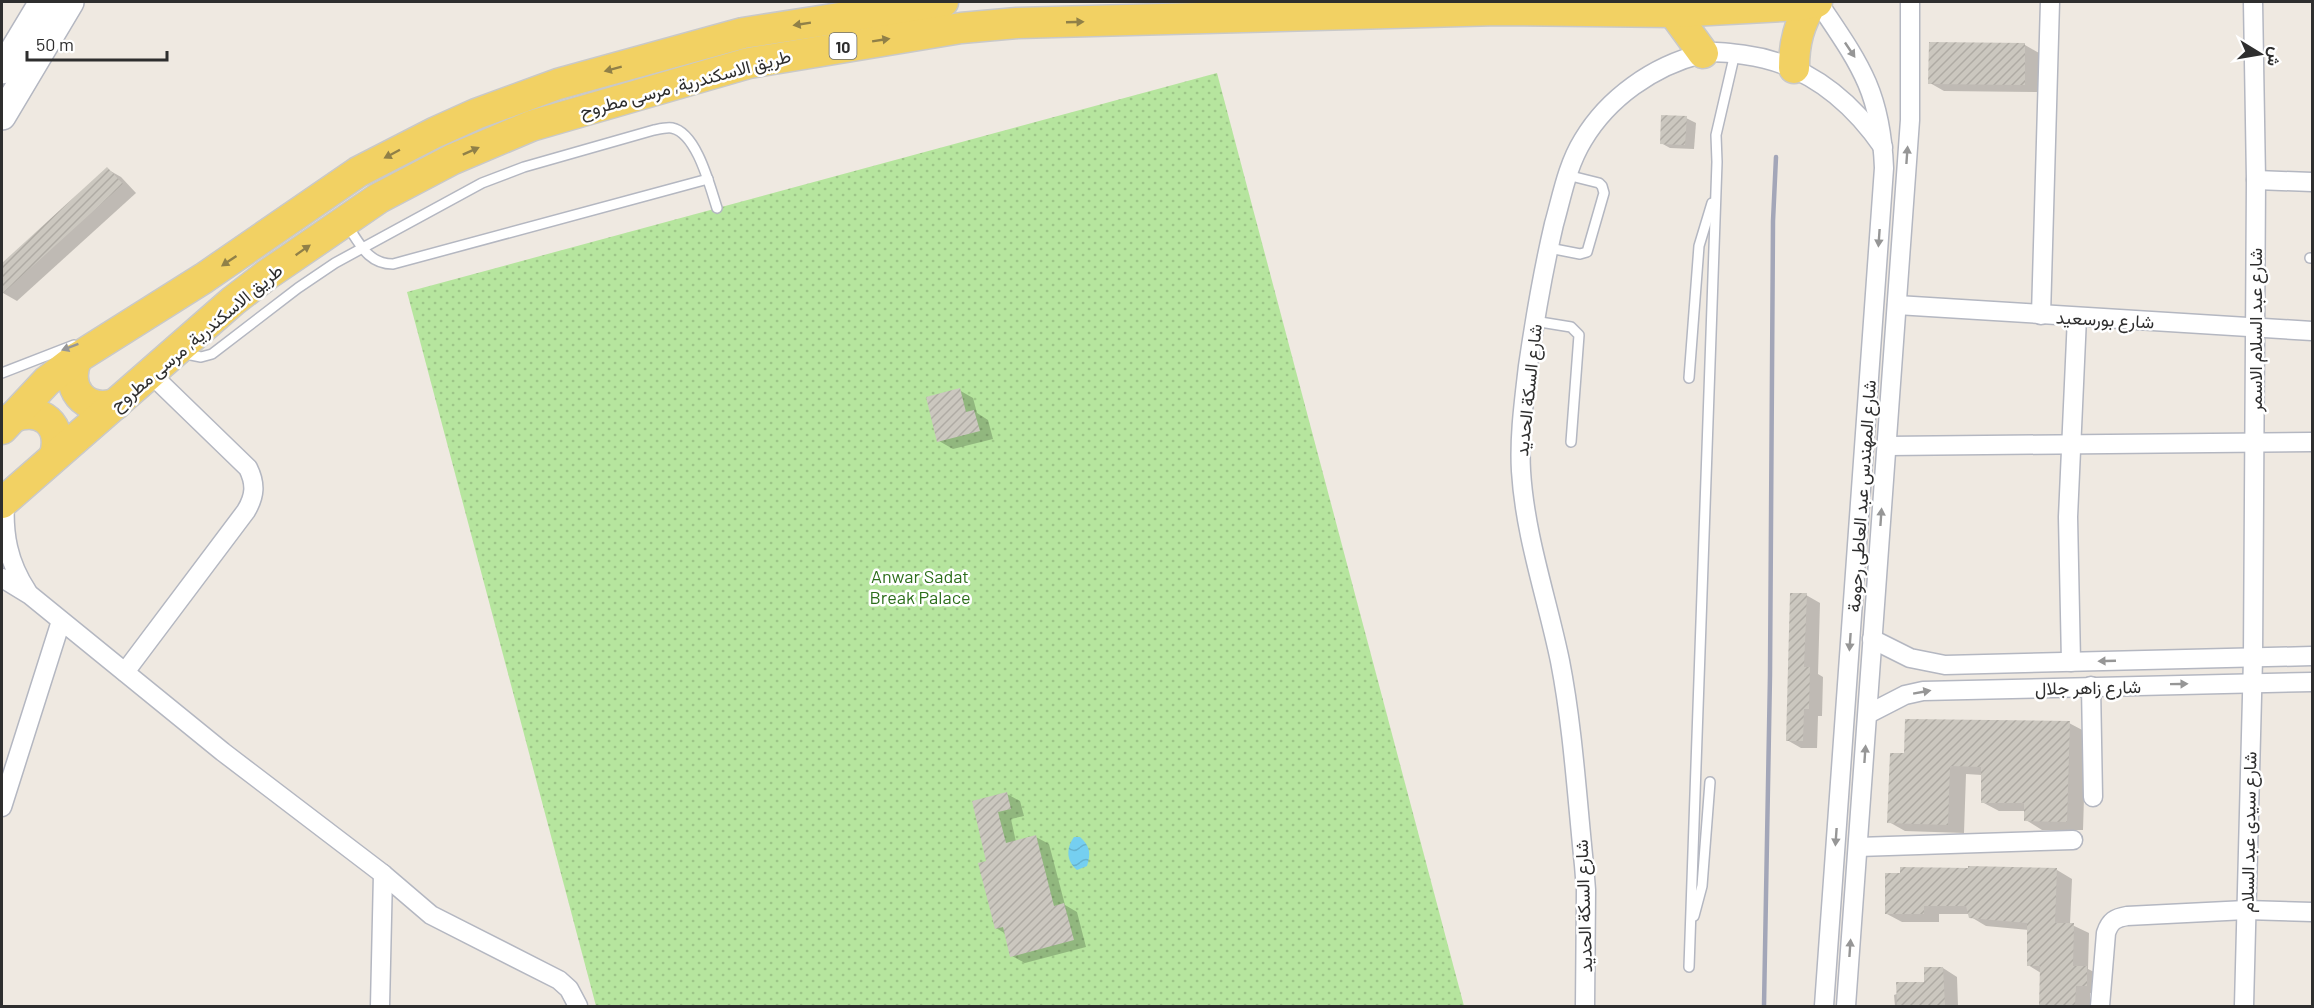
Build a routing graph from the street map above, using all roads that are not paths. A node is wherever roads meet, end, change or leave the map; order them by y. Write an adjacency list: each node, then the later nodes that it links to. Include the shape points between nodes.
1 (43, 2): 12 (street)
2 (70, 2): 13 (street)
3 (943, 2): 28 (main road, طريق الاسكندرية, مرسى مطروح / 10, one-way to 28, via 742,33 561,83 486,110 358,172 204,278)
4 (1816, 2): 8 (main road, طريق الاسكندرية, مرسى مطروح / 10); 11 (main road, via 1803,17 1797,33); 14 (street, شارع المهندس عبد العاطى رحومة, one-way to 14, via 1865,75 1878,110)
5 (1910, 2): 24 (street, شارع المهندس عبد العاطى رحومة, one-way to 5, via 1910,120)
6 (2050, 2): 25 (street)
7 (2253, 2): 17 (street, شارع عبد السلام الاسمر)
8 (1673, 12): 9 (main road); 21 (main road, طريق الاسكندرية, مرسى مطروح / 10, one-way to 8, via 453,159 571,113 749,63 950,30 1017,23 1499,10)
9 (1703, 53): 10 (street, شارع السكة الحديد); 15 (street, شارع السكة الحديد, via 1634,84 1606,110 1583,140)
10 (1735, 53): 11 (street, شارع السكة الحديد); 19 (lane, via 1716,135)
11 (1794, 68): 14 (street, شارع السكة الحديد, via 1835,93 1864,121)
12 (2, 70)
13 (2, 116)
14 (1883, 147): 45 (street, شارع المهندس عبد العاطى رحومة, one-way to 45)
15 (1567, 175): 23 (street, شارع السكة الحديد); 23 (lane, via 1599,183 1604,193 1587,252)
16 (708, 179): 20 (lane); 22 (lane, via 393,264 372,260); 22 (lane, via 694,146 684,134 672,128 654,130 503,174)
17 (2256, 180): 18 (street); 29 (street, شارع عبد السلام الاسمر)
18 (2313, 182)
19 (1716, 189): 35 (lane, via 1699,246); 67 (lane)
20 (717, 208)
21 (344, 221): 22 (lane); 31 (main road, طريق الاسكندرية, مرسى مطروح / 10, one-way to 21, via 251,287)
22 (362, 248): 31 (lane, via 298,288 212,354 201,357)
23 (1549, 248): 27 (street, شارع السكة الحديد)
24 (1897, 305): 25 (street, شارع بورسعيد); 42 (street, شارع المهندس عبد العاطى رحومة)
25 (2041, 315): 26 (street, شارع بورسعيد)
26 (2077, 317): 29 (street, شارع بورسعيد); 41 (street)
27 (1534, 321): 38 (lane, via 1571,327 1579,335); 71 (street, شارع السكة الحديد, via 1522,414 1521,473 1529,532 1565,693 1586,878)
28 (124, 326): 32 (main road, طريق الاسكندرية, مرسى مطروح / 10); 33 (lane, one-way to 33)
29 (2255, 327): 30 (street, شارع بورسعيد); 39 (street, شارع عبد السلام الاسمر)
30 (2313, 331)
31 (176, 351): 34 (main road, طريق الاسكندرية, مرسى مطروح / 10)
32 (76, 358): 36 (main road, via 71,377 79,396 96,406); 37 (main road, طريق الاسكندرية, مرسى مطروح / 10, via 47,381)
33 (2, 374)
34 (151, 374): 36 (main road, طريق الاسكندرية, مرسى مطروح / 10); 54 (street, via 248,468 254,490 246,511)
35 (1689, 378)
36 (116, 404): 43 (main road, طريق الاسكندرية, مرسى مطروح / 10)
37 (7, 423): 43 (main road, via 32,413 48,420 57,437)
38 (1571, 442)
39 (2254, 442): 40 (street); 41 (street); 52 (street, شارع عبد السلام الاسمر)
40 (2313, 442)
41 (2070, 445): 42 (street); 53 (street)
42 (1887, 446): 46 (street, شارع المهندس عبد العاطى رحومة, one-way to 42)
43 (56, 455): 44 (main road, طريق الاسكندرية, مرسى مطروح / 10)
44 (3, 502): 48 (street, via 5,540)
45 (1856, 555): 46 (street); 72 (street, شارع المهندس عبد العاطى رحومة, one-way to 72)
46 (1878, 557): 50 (street, شارع المهندس عبد العاطى رحومة)
47 (2, 578): 48 (street)
48 (30, 595): 49 (street)
49 (61, 621): 54 (street); 61 (street)
50 (1872, 639): 53 (street, شارع زاهر جلال, via 1910,658 1945,665); 58 (street, شارع المهندس عبد العاطى رحومة)
51 (2313, 656): 52 (street, شارع زاهر جلال)
52 (2253, 658): 53 (street, شارع زاهر جلال, one-way to 53); 56 (street, شارع سيدى عبد السلام)
53 (2071, 662)
54 (124, 672): 64 (street)
55 (2313, 682): 56 (street, شارع زاهر جلال)
56 (2252, 683): 57 (street, شارع زاهر جلال, one-way to 56); 65 (street, شارع سيدى عبد السلام)
57 (2091, 687): 58 (street, شارع زاهر جلال, one-way to 57, via 1905,695 1923,691); 60 (street)
58 (1868, 714): 63 (street, شارع المهندس عبد العاطى رحومة, one-way to 58)
59 (1710, 782): 67 (lane, via 1702,886)
60 (2093, 797)
61 (2, 807)
62 (2073, 840): 63 (street)
63 (1858, 847): 73 (street, شارع المهندس عبد العاطى رحومة, one-way to 63)
64 (383, 874): 69 (street); 70 (street, via 431,915 559,980)
65 (2246, 910): 66 (street); 74 (street, via 2120,917 2109,924); 75 (street, شارع سيدى عبد السلام)
66 (2313, 912)
67 (1690, 930): 68 (lane)
68 (1689, 967)
69 (380, 1006)
70 (578, 1006)
71 (1585, 1006)
72 (1824, 1006)
73 (1846, 1006)
74 (2100, 1006)
75 (2244, 1006)

